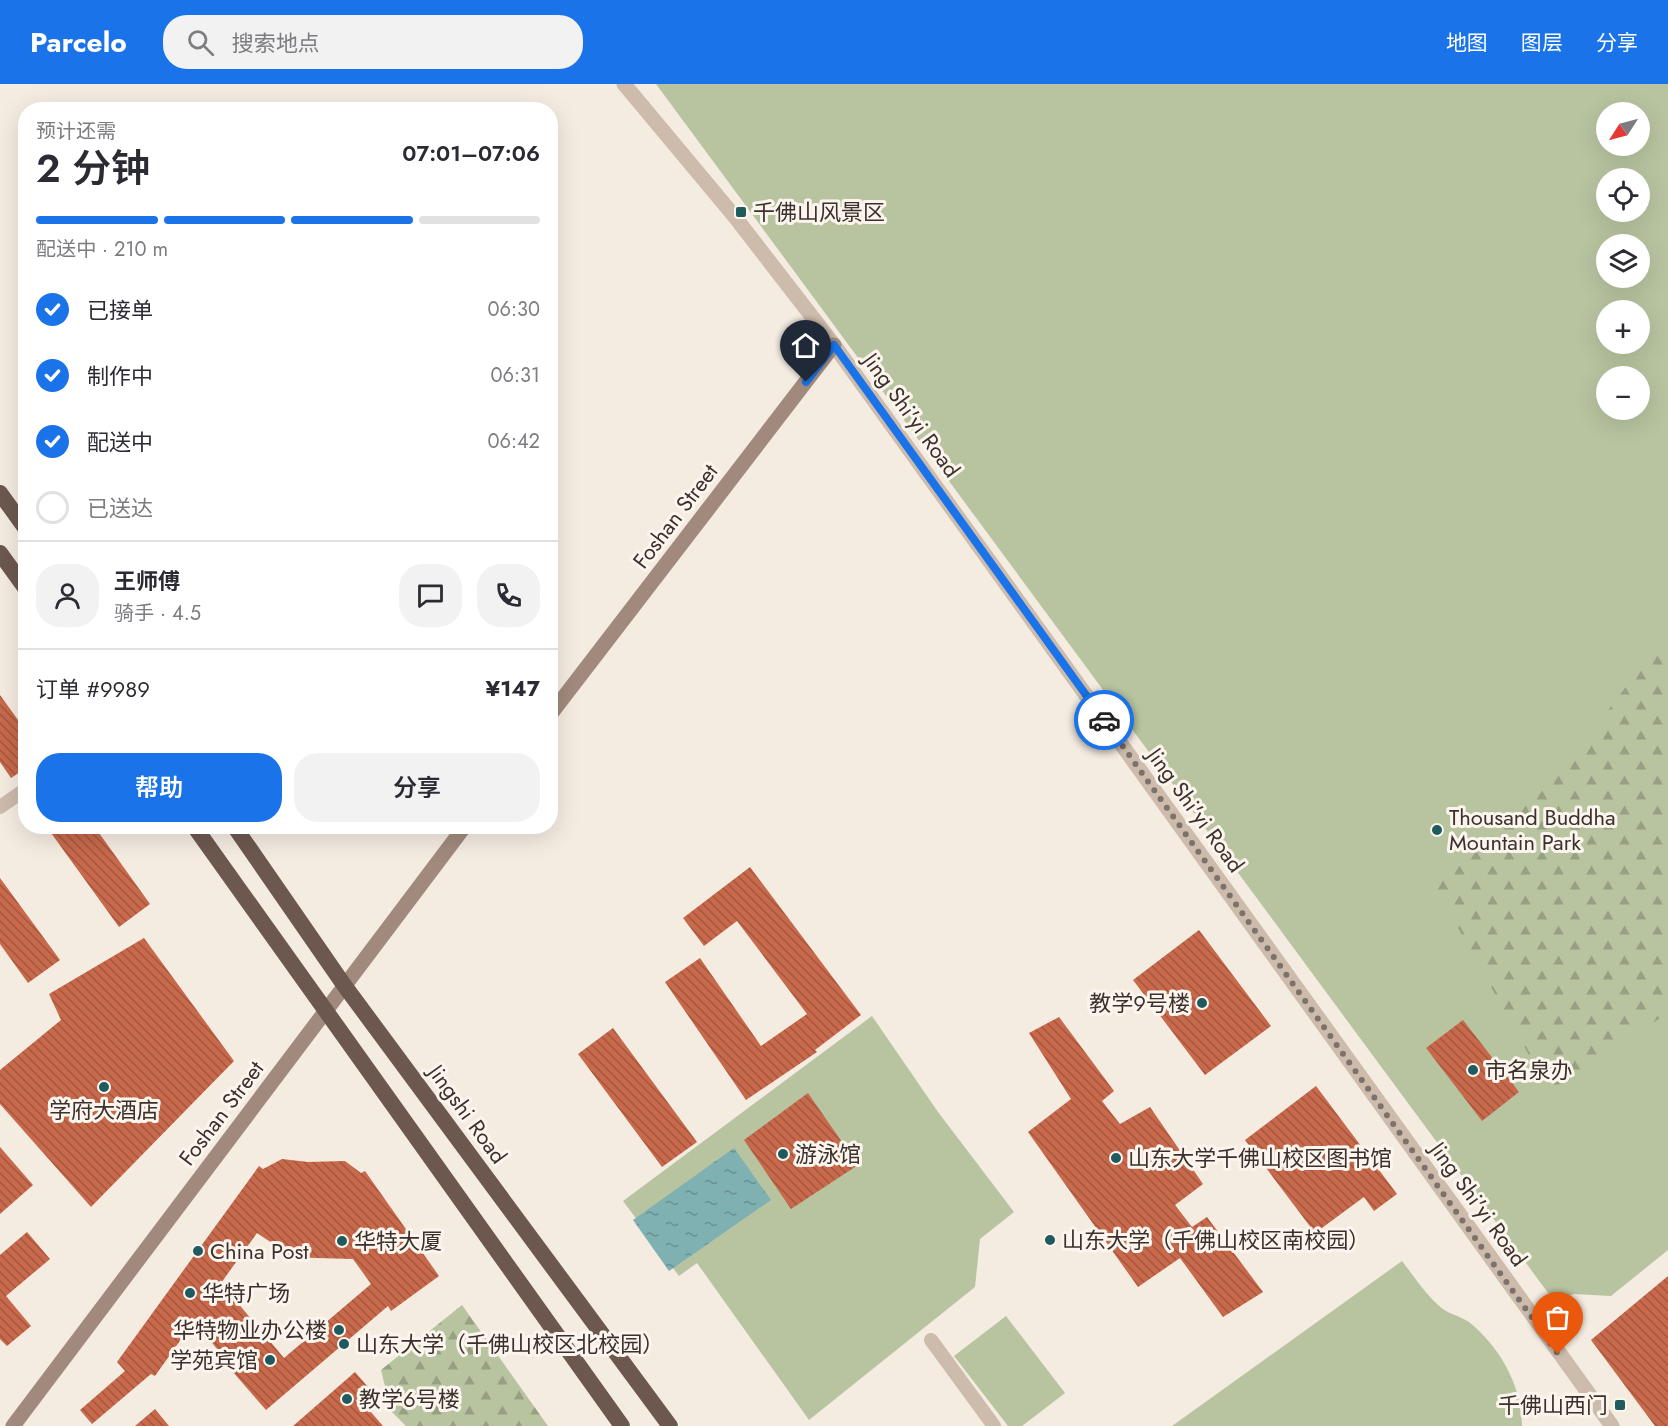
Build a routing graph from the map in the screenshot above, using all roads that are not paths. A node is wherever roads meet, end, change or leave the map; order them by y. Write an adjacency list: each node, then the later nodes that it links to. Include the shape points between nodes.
1 (624, 84): 2 (street, Jing Shi'yi Road, via 735,217)
2 (834, 345): 7 (main road, Foshan Street); 20 (street, Jing Shi'yi Road)
3 (0, 493): 4 (highway)
4 (18, 518)
5 (0, 553): 6 (highway)
6 (18, 578)
7 (558, 705)
8 (18, 795): 9 (street)
9 (0, 807)
10 (200, 834): 14 (highway)
11 (240, 834): 13 (highway, Jingshi Road)
12 (459, 834): 13 (main road, Foshan Street)
13 (344, 985): 14 (main road, Foshan Street); 18 (highway, Jingshi Road)
14 (326, 1011): 16 (main road, Foshan Street); 17 (highway)
15 (931, 1340): 19 (street)
16 (13, 1426)
17 (622, 1426)
18 (669, 1426)
19 (994, 1426)
20 (1612, 1426)

